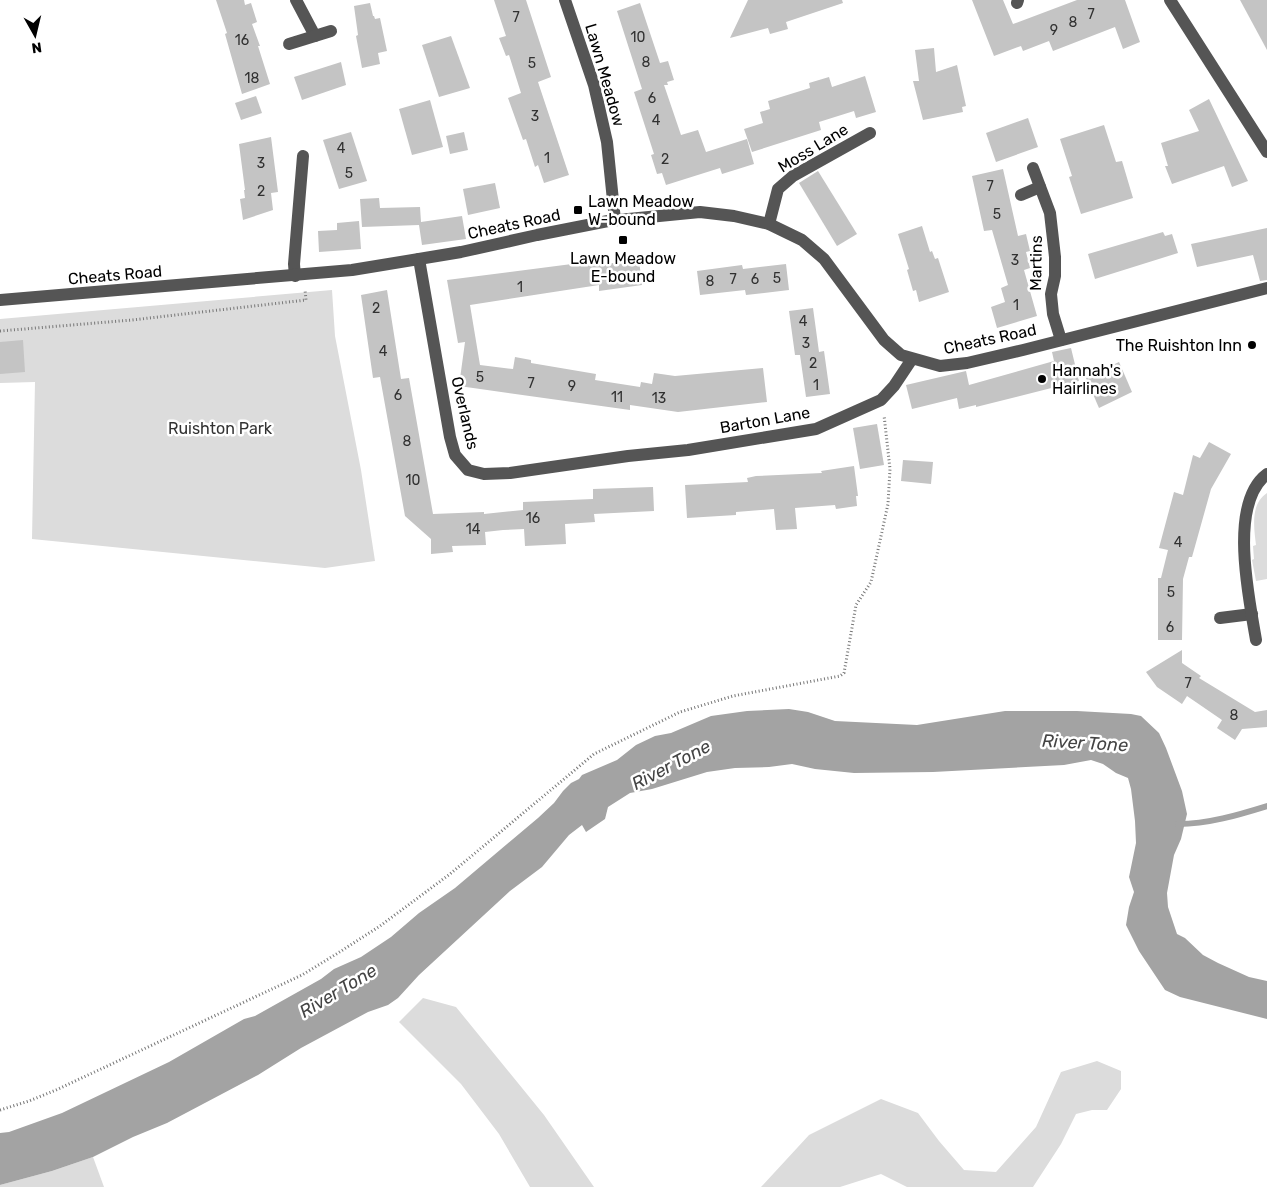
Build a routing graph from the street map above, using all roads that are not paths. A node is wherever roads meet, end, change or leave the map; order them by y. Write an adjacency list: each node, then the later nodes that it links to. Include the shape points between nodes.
1 (296, 0): 5 (street)
2 (565, 0): 13 (street, Lawn Meadow, via 594,85 607,142)
3 (1170, 0): 8 (street)
4 (331, 31): 5 (street)
5 (315, 36): 6 (street)
6 (289, 44)
7 (870, 133): 14 (street, Moss Lane, via 793,176 778,189)
8 (1267, 152)
9 (303, 156): 16 (street, via 294,264)
10 (1033, 168): 11 (street, Martins)
11 (1040, 187): 12 (street); 19 (street, Martins, via 1050,213 1054,239 1055,276 1051,294)
12 (1021, 195)
13 (615, 220): 14 (street, Cheats Road, via 700,212); 15 (street, Cheats Road)
14 (769, 224): 20 (street, Cheats Road, via 802,240 824,259 884,340 901,355)
15 (419, 259): 16 (street, Cheats Road); 21 (street, Overlands, via 450,437 455,455 468,470 484,474 510,473)
16 (299, 275): 18 (street, Cheats Road)
17 (1267, 288): 19 (street, Cheats Road)
18 (0, 300)
19 (1061, 340): 20 (street, Cheats Road, via 967,363 940,366)
20 (912, 359): 21 (street, Barton Lane, via 880,400 816,429)
21 (688, 450)
22 (1267, 474): 23 (street, via 1260,479 1249,502 1244,528)
23 (1252, 614): 24 (street); 25 (street)
24 (1220, 618)
25 (1256, 640)

